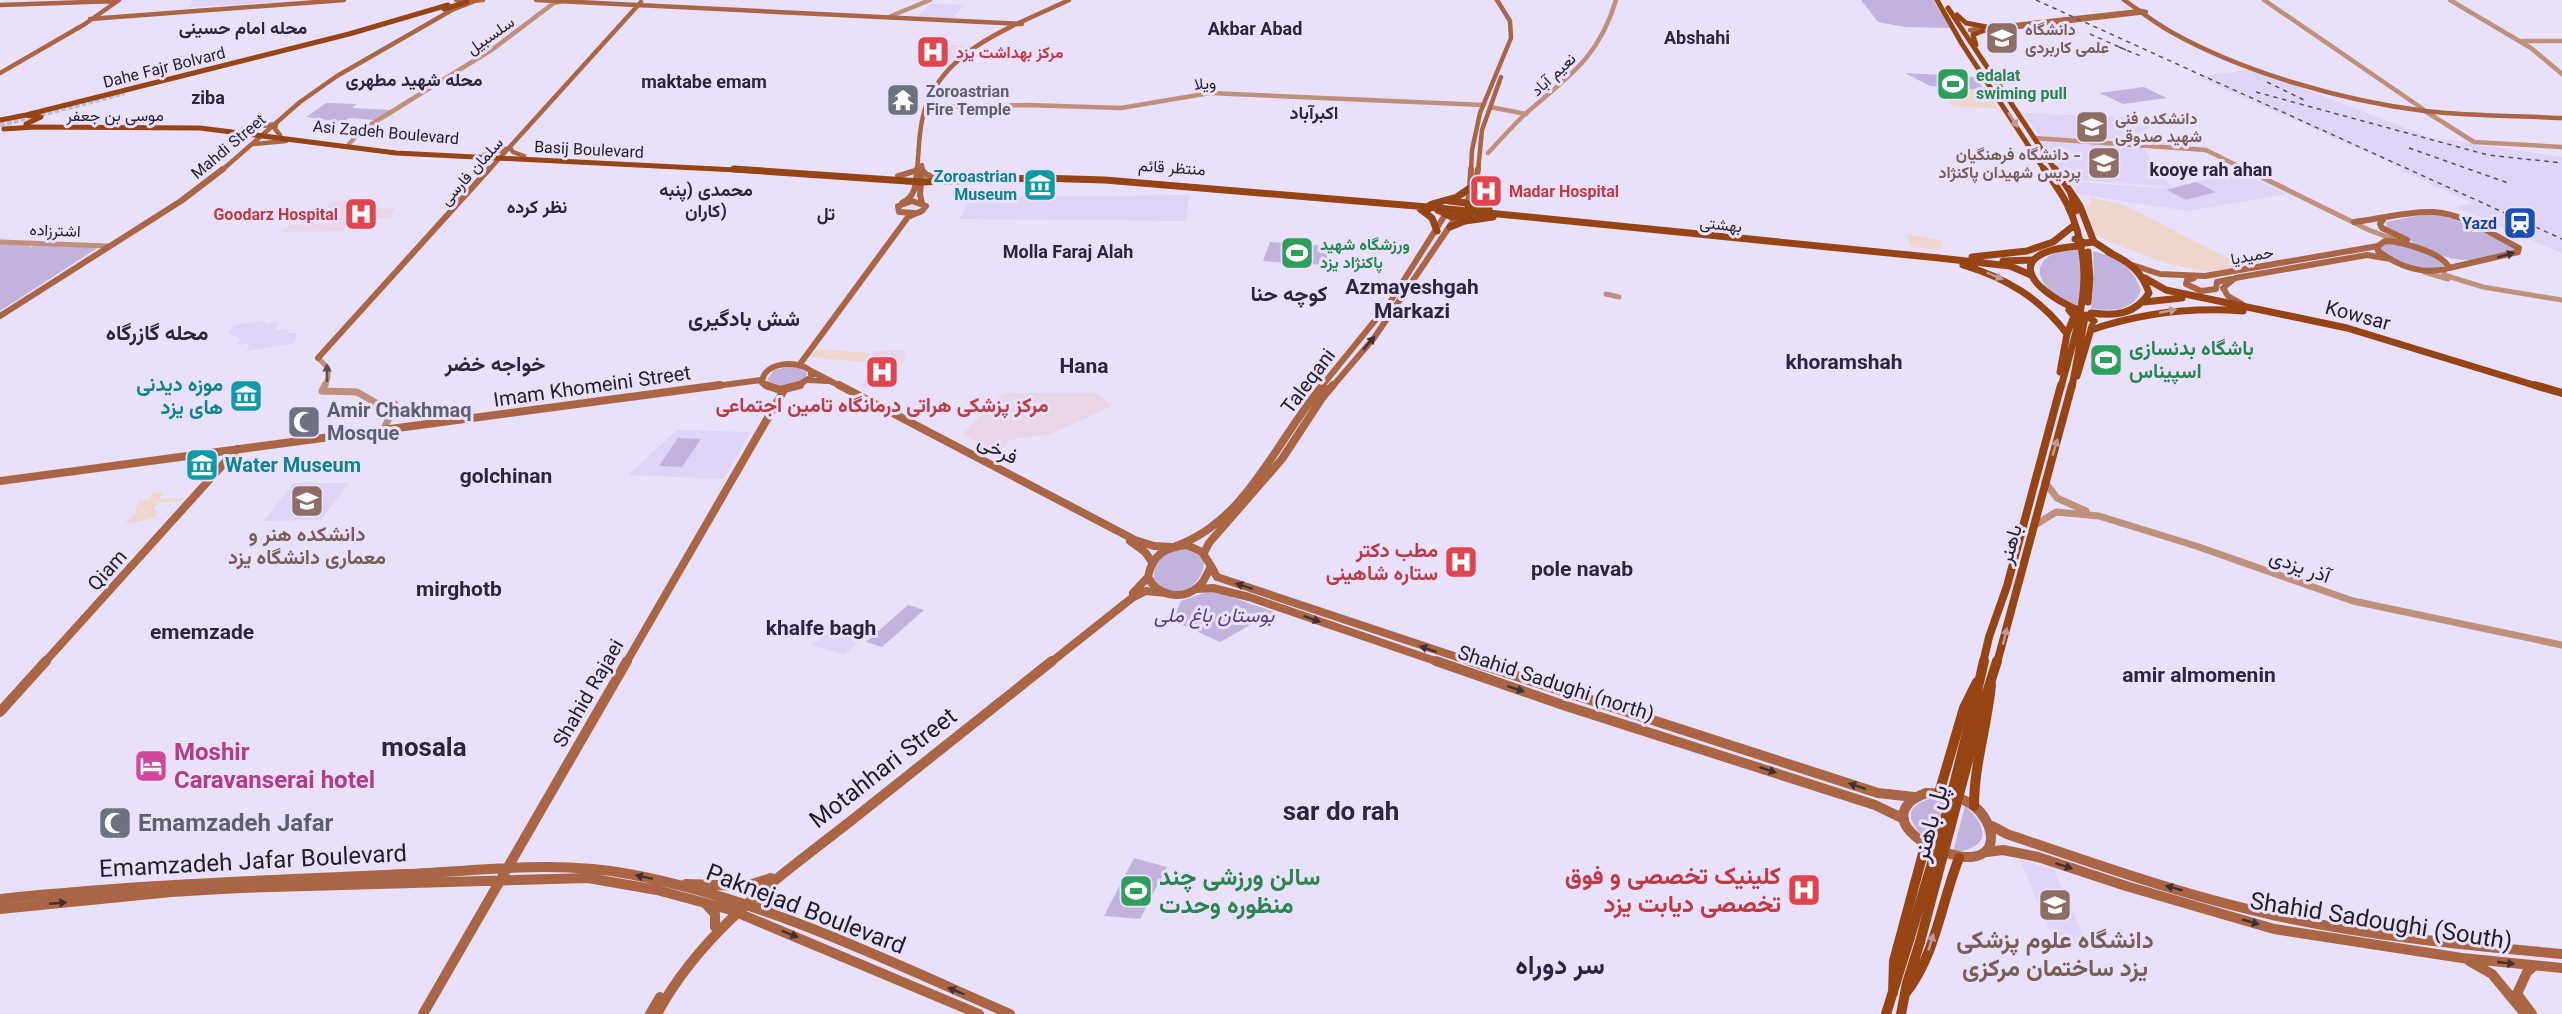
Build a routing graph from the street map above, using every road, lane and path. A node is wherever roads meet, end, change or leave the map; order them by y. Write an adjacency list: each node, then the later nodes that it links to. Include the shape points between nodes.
1 (344, 0): 33 (main road)
2 (536, 0): 19 (main road)
3 (583, 0): 20 (main road)
4 (930, 0): 32 (street)
5 (1071, 0): 36 (main road)
6 (1499, 0): 47 (main road, via 1512,16 1516,38)
7 (1616, 0): 53 (street, نعیم آباد, via 1610,23 1583,64)
8 (1937, 0): 42 (main road)
9 (1943, 0): 28 (main road)
10 (2126, 0): 26 (main road); 29 (main road)
11 (2258, 0): 25 (street)
12 (2264, 0): 25 (street)
13 (2450, 0): 40 (street)
14 (117, 1): 23 (main road); 31 (main road); 35 (main road)
15 (461, 1): 16 (main road); 24 (main road); 24 (main road)
16 (480, 1): 24 (main road, Mahdi Street)
17 (565, 1): 19 (main road); 20 (main road)
18 (642, 1): 21 (main road); 22 (main road); 27 (main road, سلمان فارسی)
19 (553, 2): 68 (street, سلسبیل, via 493,49 362,130)
20 (611, 2): 21 (main road)
21 (623, 3): 27 (main road)
22 (657, 4): 27 (main road); 32 (main road); 36 (main road)
23 (0, 5)
24 (450, 5): 39 (main road, Dahe Fajr Bolvard); 39 (main road); 58 (main road, Mahdi Street, via 337,76)
25 (2271, 5): 51 (street)
26 (2135, 7): 29 (main road); 30 (main road)
27 (635, 9): 70 (main road, سلمان فارسی)
28 (1949, 9): 37 (main road, via 1964,22); 43 (main road)
29 (2144, 12): 30 (main road); 34 (main road)
30 (2131, 14): 34 (main road); 37 (main road); 38 (main road)
31 (98, 16): 33 (main road); 35 (main road)
32 (891, 16): 36 (main road)
33 (113, 17): 35 (main road); 35 (main road)
34 (2156, 19): 51 (main road, via 2192,43 2294,83 2355,99)
35 (88, 21): 45 (main road)
36 (1020, 24): 44 (main road); 44 (main road, via 966,54)
37 (1992, 28): 38 (main road, via 1970,30)
38 (1982, 31): 43 (main road, via 1972,36)
39 (343, 36): 52 (main road, Dahe Fajr Bolvard)
40 (2519, 41): 41 (street); 46 (street)
41 (2562, 41)
42 (1965, 49): 43 (main road); 84 (main road, one-way to 84)
43 (1975, 49): 64 (main road)
44 (950, 69): 49 (main road); 82 (main road, via 939,78 926,107)
45 (0, 73)
46 (2562, 74)
47 (1491, 95): 48 (main road); 50 (main road)
48 (1484, 105): 49 (street, ویلا, via 1210,93 1121,108); 92 (main road, via 1472,150)
49 (929, 107): 82 (main road)
50 (1490, 107): 53 (street); 92 (main road, via 1482,127)
51 (2424, 110): 55 (main road); 69 (street, via 2464,138 2479,143)
52 (52, 111): 54 (main road, Dahe Fajr Bolvard); 56 (main road, Dahe Fajr Bolvard); 59 (main road)
53 (1526, 114): 72 (street, نعیم آباد)
54 (24, 116): 56 (main road); 57 (main road, Dahe Fajr Bolvard)
55 (2562, 117)
56 (40, 118): 59 (main road); 60 (main road, Dahe Fajr Bolvard)
57 (0, 119)
58 (276, 124): 61 (main road); 62 (main road, Mahdi Street); 63 (main road)
59 (44, 126): 60 (main road, موسی بن جعفر); 61 (main road, موسی بن جعفر)
60 (2, 129)
61 (243, 131): 62 (main road, موسی بن جعفر); 66 (main road, via 253,137)
62 (263, 135): 63 (main road, Asi Zadeh Boulevard); 65 (main road, Basij Boulevard); 66 (main road, Mahdi Street)
63 (280, 135): 67 (main road, Asi Zadeh Boulevard)
64 (2034, 138): 86 (street, via 2197,148); 87 (main road)
65 (287, 141): 66 (main road); 67 (main road, Basij Boulevard)
66 (252, 144): 109 (main road, Mahdi Street, via 181,201)
67 (331, 144): 68 (main road, Asi Zadeh Boulevard); 71 (main road, Basij Boulevard)
68 (349, 144): 71 (main road, Asi Zadeh Boulevard)
69 (2562, 147)
70 (510, 148): 73 (main road); 74 (main road, سلمان فارسی); 75 (main road)
71 (427, 153): 73 (main road, Basij Boulevard)
72 (1488, 153)
73 (483, 156): 74 (main road, Basij Boulevard); 77 (main road)
74 (502, 157): 75 (main road, Basij Boulevard); 77 (main road, سلمان فارسی)
75 (522, 157): 76 (main road, Basij Boulevard); 77 (main road)
76 (585, 159): 78 (main road, Basij Boulevard); 80 (main road, Basij Boulevard)
77 (495, 165): 138 (main road, سلمان فارسی)
78 (789, 168): 79 (main road, Basij Boulevard); 80 (main road)
79 (798, 171): 80 (main road, Basij Boulevard); 81 (main road, Basij Boulevard)
80 (783, 172)
81 (899, 178): 82 (main road, Basij Boulevard); 82 (main road, via 908,175)
82 (919, 179): 83 (main road, منتظر قائم); 83 (main road, via 927,175); 89 (main road, via 914,195); 90 (main road)
83 (938, 180): 85 (main road, منتظر قائم, via 1105,180)
84 (2061, 193): 102 (main road, via 2059,198); 140 (main road, via 2084,254 2084,296)
85 (1311, 195): 91 (main road); 100 (main road, بهشتی)
86 (2297, 195): 97 (street); 107 (street, via 2377,236)
87 (2072, 198): 108 (main road); 140 (main road, via 2084,232 2091,279)
88 (1459, 200): 92 (main road); 92 (main road); 93 (main road)
89 (902, 203): 90 (main road); 94 (main road, via 897,208)
90 (922, 203): 95 (main road, via 925,208)
91 (1425, 206): 92 (main road, via 1457,197); 93 (main road); 100 (main road, بهشتی); 103 (main road, via 1437,223)
92 (1474, 207): 96 (main road); 96 (main road); 99 (main road)
93 (1441, 211): 99 (main road); 103 (main road, Taleqani)
94 (899, 212): 95 (main road); 139 (main road, via 895,231)
95 (914, 213): 139 (main road)
96 (1494, 213): 99 (main road); 100 (main road)
97 (2354, 222): 98 (main road); 101 (street)
98 (2381, 222): 101 (main road); 115 (main road, via 2386,230); 117 (main road, one-way to 98, via 2518,252 2519,248 2445,214 2432,212)
99 (1453, 223): 155 (main road, Taleqani, one-way to 99, via 1282,459 1322,398 1374,338)
100 (1607, 224): 111 (main road, بهشتی); 112 (main road, بهشتی)
101 (2362, 226): 105 (street)
102 (2072, 227): 106 (main road); 112 (main road, via 2053,242 2027,251)
103 (1437, 231): 154 (main road, Taleqani, via 1364,337 1312,398 1261,475 1211,530)
104 (0, 242): 109 (street, اشترزاده)
105 (2402, 242): 107 (main road, حمیدیا); 116 (main road)
106 (2077, 243): 108 (main road); 114 (main road, via 2044,251)
107 (2379, 244): 110 (main road, حمیدیا); 113 (main road, via 2378,251)
108 (2096, 245): 119 (main road)
109 (109, 246): 134 (main road, Mahdi Street)
110 (2365, 252): 113 (main road, حمیدیا); 123 (main road, حمیدیا); 125 (main road, حمیدیا)
111 (1939, 258): 118 (main road, بهشتی); 137 (main road, one-way to 137, via 1991,273 2022,290 2053,314)
112 (1968, 258): 118 (main road, بهشتی)
113 (2391, 259): 120 (main road)
114 (2032, 260): 118 (main road, بهشتی); 122 (main road)
115 (2456, 260): 116 (main road, via 2457,264); 117 (main road)
116 (2445, 261): 121 (main road)
117 (2479, 263): 121 (main road)
118 (2011, 264): 122 (main road, بهشتی)
119 (2132, 265): 123 (main road, حمیدیا, via 2160,274); 124 (main road)
120 (2408, 266): 121 (main road, via 2431,271); 126 (street)
121 (2447, 269): 126 (street, via 2443,274 2447,277)
122 (2031, 275): 133 (main road, via 2042,292)
123 (2205, 276): 125 (main road, via 2187,280 2186,284 2208,292 2216,289 2217,282)
124 (2145, 278): 128 (main road, Kowsar); 131 (main road, via 2149,293)
125 (2235, 278): 132 (main road, حمیدیا, via 2223,288 2224,292)
126 (2483, 286): 130 (street)
127 (1606, 294): 129 (street)
128 (2167, 294): 131 (main road, Kowsar); 132 (main road, Kowsar)
129 (1619, 297)
130 (2562, 300)
131 (2144, 302): 135 (main road, via 2134,311)
132 (2253, 310): 136 (main road, one-way to 132, via 2178,309); 147 (main road, Kowsar, via 2346,331 2492,378)
133 (2076, 313): 135 (main road, bridge); 137 (main road)
134 (0, 316)
135 (2093, 317): 136 (main road)
136 (2091, 330): 145 (main road)
137 (2067, 334): 144 (main road)
138 (318, 358): 148 (street, one-way to 138, via 395,404 378,404 357,392 322,391 328,365)
139 (797, 364): 141 (main road, فرخی); 142 (main road, via 772,368)
140 (2071, 364): 144 (main road); 145 (main road)
141 (811, 371): 143 (main road); 156 (main road, فرخی, via 1135,540 1154,546)
142 (761, 380): 146 (main road, via 765,387); 148 (main road, Imam Khomeini Street)
143 (808, 380): 146 (main road); 158 (main road, فرخی, via 825,380 1070,509 1132,542)
144 (2061, 381): 166 (main road, باهنر, via 2025,521 1989,637)
145 (2073, 382): 151 (main road, باهنر, one-way to 145)
146 (784, 390): 181 (main road, Shahid Rajaei)
147 (2562, 395)
148 (384, 429): 149 (main road, Imam Khomeini Street)
149 (237, 449): 150 (main road, Imam Khomeini Street); 167 (main road, Qiam)
150 (0, 481)
151 (2045, 481): 152 (street, via 2053,495 2064,503); 153 (main road, باهنر)
152 (2099, 516): 153 (street, آذر یزدی, via 2056,512); 165 (street, آذر یزدی, via 2352,601)
153 (2035, 525): 166 (main road, باهنر, one-way to 153, via 2002,646)
154 (1196, 539): 155 (main road, via 1199,544); 156 (main road, Taleqani)
155 (1209, 543): 157 (main road, Taleqani)
156 (1174, 546): 157 (main road); 158 (main road, via 1159,552)
157 (1204, 553): 159 (main road)
158 (1152, 562): 160 (main road)
159 (1211, 566): 161 (main road); 163 (main road)
160 (1148, 577): 164 (main road, via 1153,586); 189 (main road, Motahhari Street, via 1136,591)
161 (1217, 577): 162 (main road, via 1208,582); 171 (main road, Shahid Sadughi (north), one-way to 161, via 1580,699)
162 (1213, 588): 163 (main road, Shahid Sadughi (north)); 174 (main road, Shahid Sadughi (north), one-way to 174)
163 (1196, 589): 164 (main road, via 1181,595)
164 (1165, 593): 189 (main road, Motahhari Street, via 1146,591 1132,598)
165 (2562, 645)
166 (1986, 678): 168 (main road, باهنر); 169 (main road, via 1964,708); 170 (main road, via 1991,696)
167 (0, 712)
168 (1976, 714): 207 (main road, پل باهنر, bridge)
169 (1946, 779): 170 (main road); 172 (main road)
170 (1974, 789): 175 (main road)
171 (1878, 793): 173 (main road, Shahid Sadughi (north)); 174 (main road, via 1882,802)
172 (1939, 793): 173 (main road); 175 (main road)
173 (1914, 797): 176 (main road, via 1905,806)
174 (1875, 805): 176 (main road, Shahid Sadughi (north))
175 (1974, 806): 177 (main road)
176 (1904, 819): 179 (main road, via 1911,834)
177 (1992, 826): 178 (main road, Shahid Sadoughi (South)); 180 (main road, via 1994,840)
178 (2039, 844): 182 (main road, via 2034,850); 201 (main road, Shahid Sadoughi (South), one-way to 178, via 2454,943 2271,915 2140,879)
179 (1925, 846): 183 (main road); 185 (main road)
180 (1987, 852): 182 (main road, Shahid Sadoughi (South), via 2003,850); 183 (main road)
181 (516, 855): 184 (main road, via 520,864); 186 (main road, Shahid Rajaei); 187 (main road)
182 (2038, 857): 203 (main road, Shahid Sadoughi (South), one-way to 203, via 2274,929)
183 (1959, 858): 190 (main road)
184 (531, 869): 186 (main road, Paknejad Boulevard); 192 (main road, Paknejad Boulevard, one-way to 184, via 595,869)
185 (1919, 869): 190 (main road); 207 (main road, via 1894,961)
186 (506, 874): 187 (main road, Emamzadeh Jafar Boulevard); 188 (main road, Paknejad Boulevard); 193 (main road, Shahid Rajaei)
187 (481, 876): 191 (main road, Emamzadeh Jafar Boulevard); 193 (main road)
188 (516, 879): 193 (main road); 195 (main road, Paknejad Boulevard, via 588,878)
189 (771, 880): 192 (main road, via 737,888 696,882); 196 (main road, Motahhari Street); 198 (main road, via 762,900)
190 (1949, 882): 207 (main road, one-way to 190, via 1921,972)
191 (243, 884): 194 (main road, Emamzadeh Jafar Boulevard, via 166,884); 197 (main road, Emamzadeh Jafar Boulevard, one-way to 191)
192 (681, 885): 196 (main road, Paknejad Boulevard)
193 (495, 892): 208 (main road, Shahid Rajaei)
194 (0, 899)
195 (704, 902): 196 (main road, Paknejad Boulevard); 200 (main road, via 715,914)
196 (738, 907): 198 (main road, Paknejad Boulevard); 199 (main road, Paknejad Boulevard); 200 (main road, Motahhari Street)
197 (0, 909)
198 (770, 913): 202 (main road, Paknejad Boulevard)
199 (749, 917): 200 (main road); 205 (main road, Paknejad Boulevard, one-way to 205)
200 (718, 926): 209 (main road, Motahhari Street, via 669,981); 210 (main road, Motahhari Street, via 677,977)
201 (2562, 954)
202 (876, 957): 205 (main road); 212 (main road, Paknejad Boulevard, one-way to 202)
203 (2462, 958): 204 (main road, Shahid Sadoughi (South), one-way to 204); 215 (main road, via 2492,974)
204 (2534, 966): 206 (main road, Shahid Sadoughi (South)); 216 (main road, via 2517,994)
205 (869, 968): 211 (main road, Paknejad Boulevard)
206 (2562, 969)
207 (1900, 988): 213 (main road); 214 (main road)
208 (423, 1014)
209 (650, 1014)
210 (657, 1014)
211 (979, 1014)
212 (1010, 1014)
213 (1886, 1014)
214 (1901, 1014)
215 (2525, 1014)
216 (2532, 1014)

